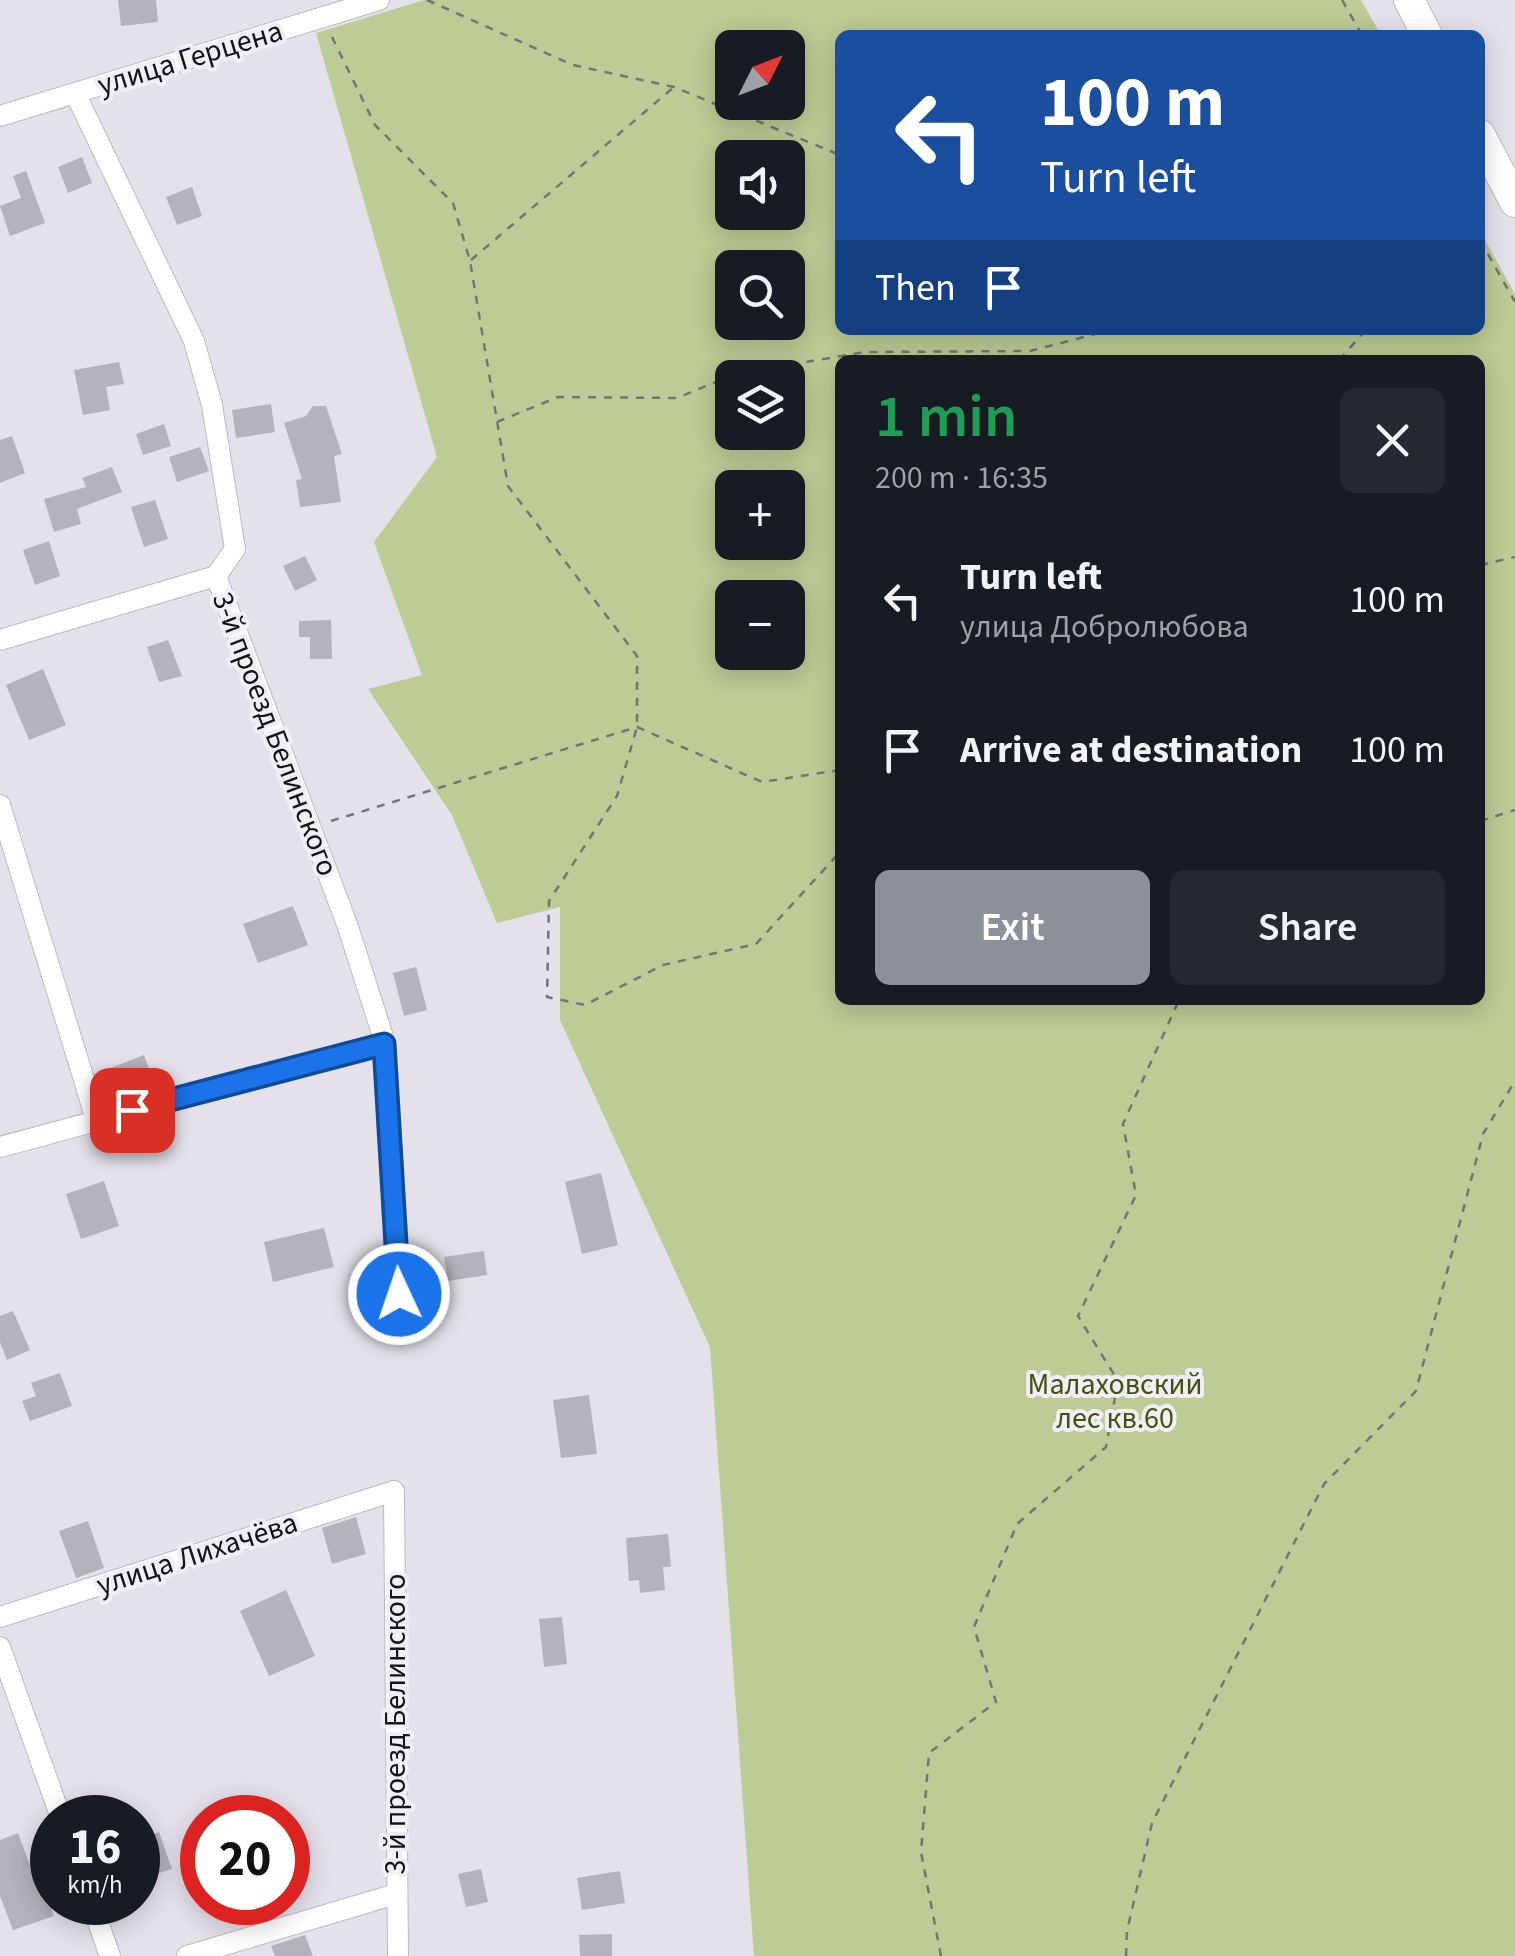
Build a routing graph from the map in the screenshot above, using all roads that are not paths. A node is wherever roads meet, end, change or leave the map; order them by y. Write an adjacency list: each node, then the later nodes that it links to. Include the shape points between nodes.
1 (378, 0): 4 (street, улица Герцена)
2 (1408, 0): 3 (main road)
3 (1424, 30)
4 (75, 93): 5 (street, улица Герцена); 8 (street, 3-й проезд Белинского, via 194,341 212,405 235,549)
5 (0, 116)
6 (1485, 145): 7 (main road)
7 (1515, 202)
8 (216, 576): 9 (street); 11 (street, 3-й проезд Белинского, via 348,926)
9 (0, 640)
10 (0, 805): 12 (street)
11 (384, 1044): 12 (street); 14 (lane)
12 (96, 1119): 13 (street)
13 (0, 1147)
14 (399, 1294)
15 (394, 1492): 16 (street, улица Лихачёва); 19 (street, 3-й проезд Белинского)
16 (0, 1617)
17 (0, 1647): 18 (street)
18 (53, 1795)
19 (396, 1894): 22 (street); 23 (street, 3-й проезд Белинского)
20 (99, 1925): 21 (street)
21 (110, 1956)
22 (187, 1956)
23 (398, 1956)

